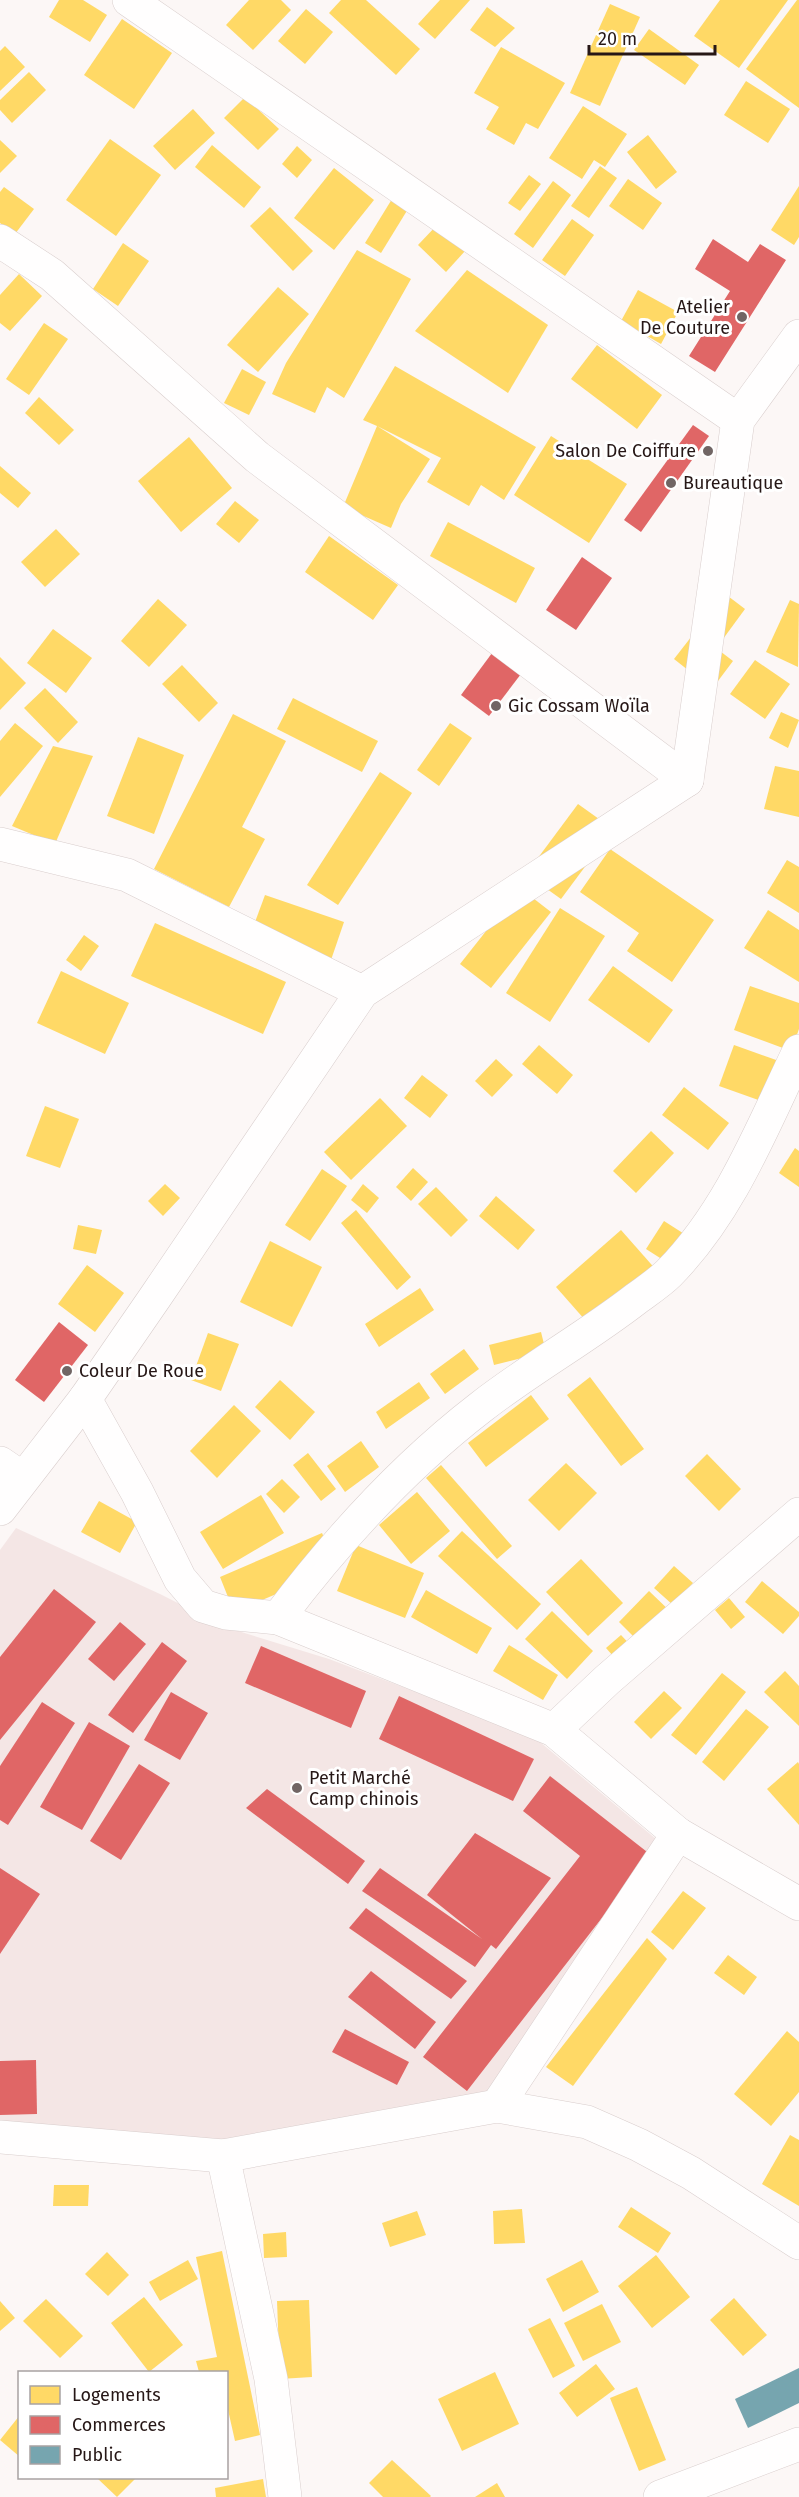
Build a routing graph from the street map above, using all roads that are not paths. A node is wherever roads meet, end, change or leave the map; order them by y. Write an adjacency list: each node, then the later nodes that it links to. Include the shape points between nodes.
1 (129, 0): 4 (street)
2 (0, 241): 5 (street, via 52,275 257,457)
3 (799, 336): 4 (street)
4 (738, 420): 5 (street)
5 (687, 780): 7 (street)
6 (0, 844): 7 (street, via 127,875)
7 (362, 992): 9 (street)
8 (799, 1051): 13 (street, via 733,1187 705,1232 668,1274 482,1406 414,1462 315,1569)
9 (84, 1398): 10 (street); 13 (street, via 180,1579 203,1606 226,1613)
10 (11, 1471): 11 (street)
11 (0, 1509)
12 (799, 1514): 14 (street)
13 (278, 1618): 14 (street)
14 (554, 1730): 15 (street)
15 (678, 1834): 16 (street); 17 (street)
16 (799, 1904)
17 (497, 2106): 19 (street); 20 (street, via 587,2122 639,2145 691,2173)
18 (0, 2138): 19 (street)
19 (223, 2156): 22 (street, via 272,2379)
20 (799, 2242)
21 (799, 2444): 23 (street)
22 (285, 2497)
23 (660, 2497)

